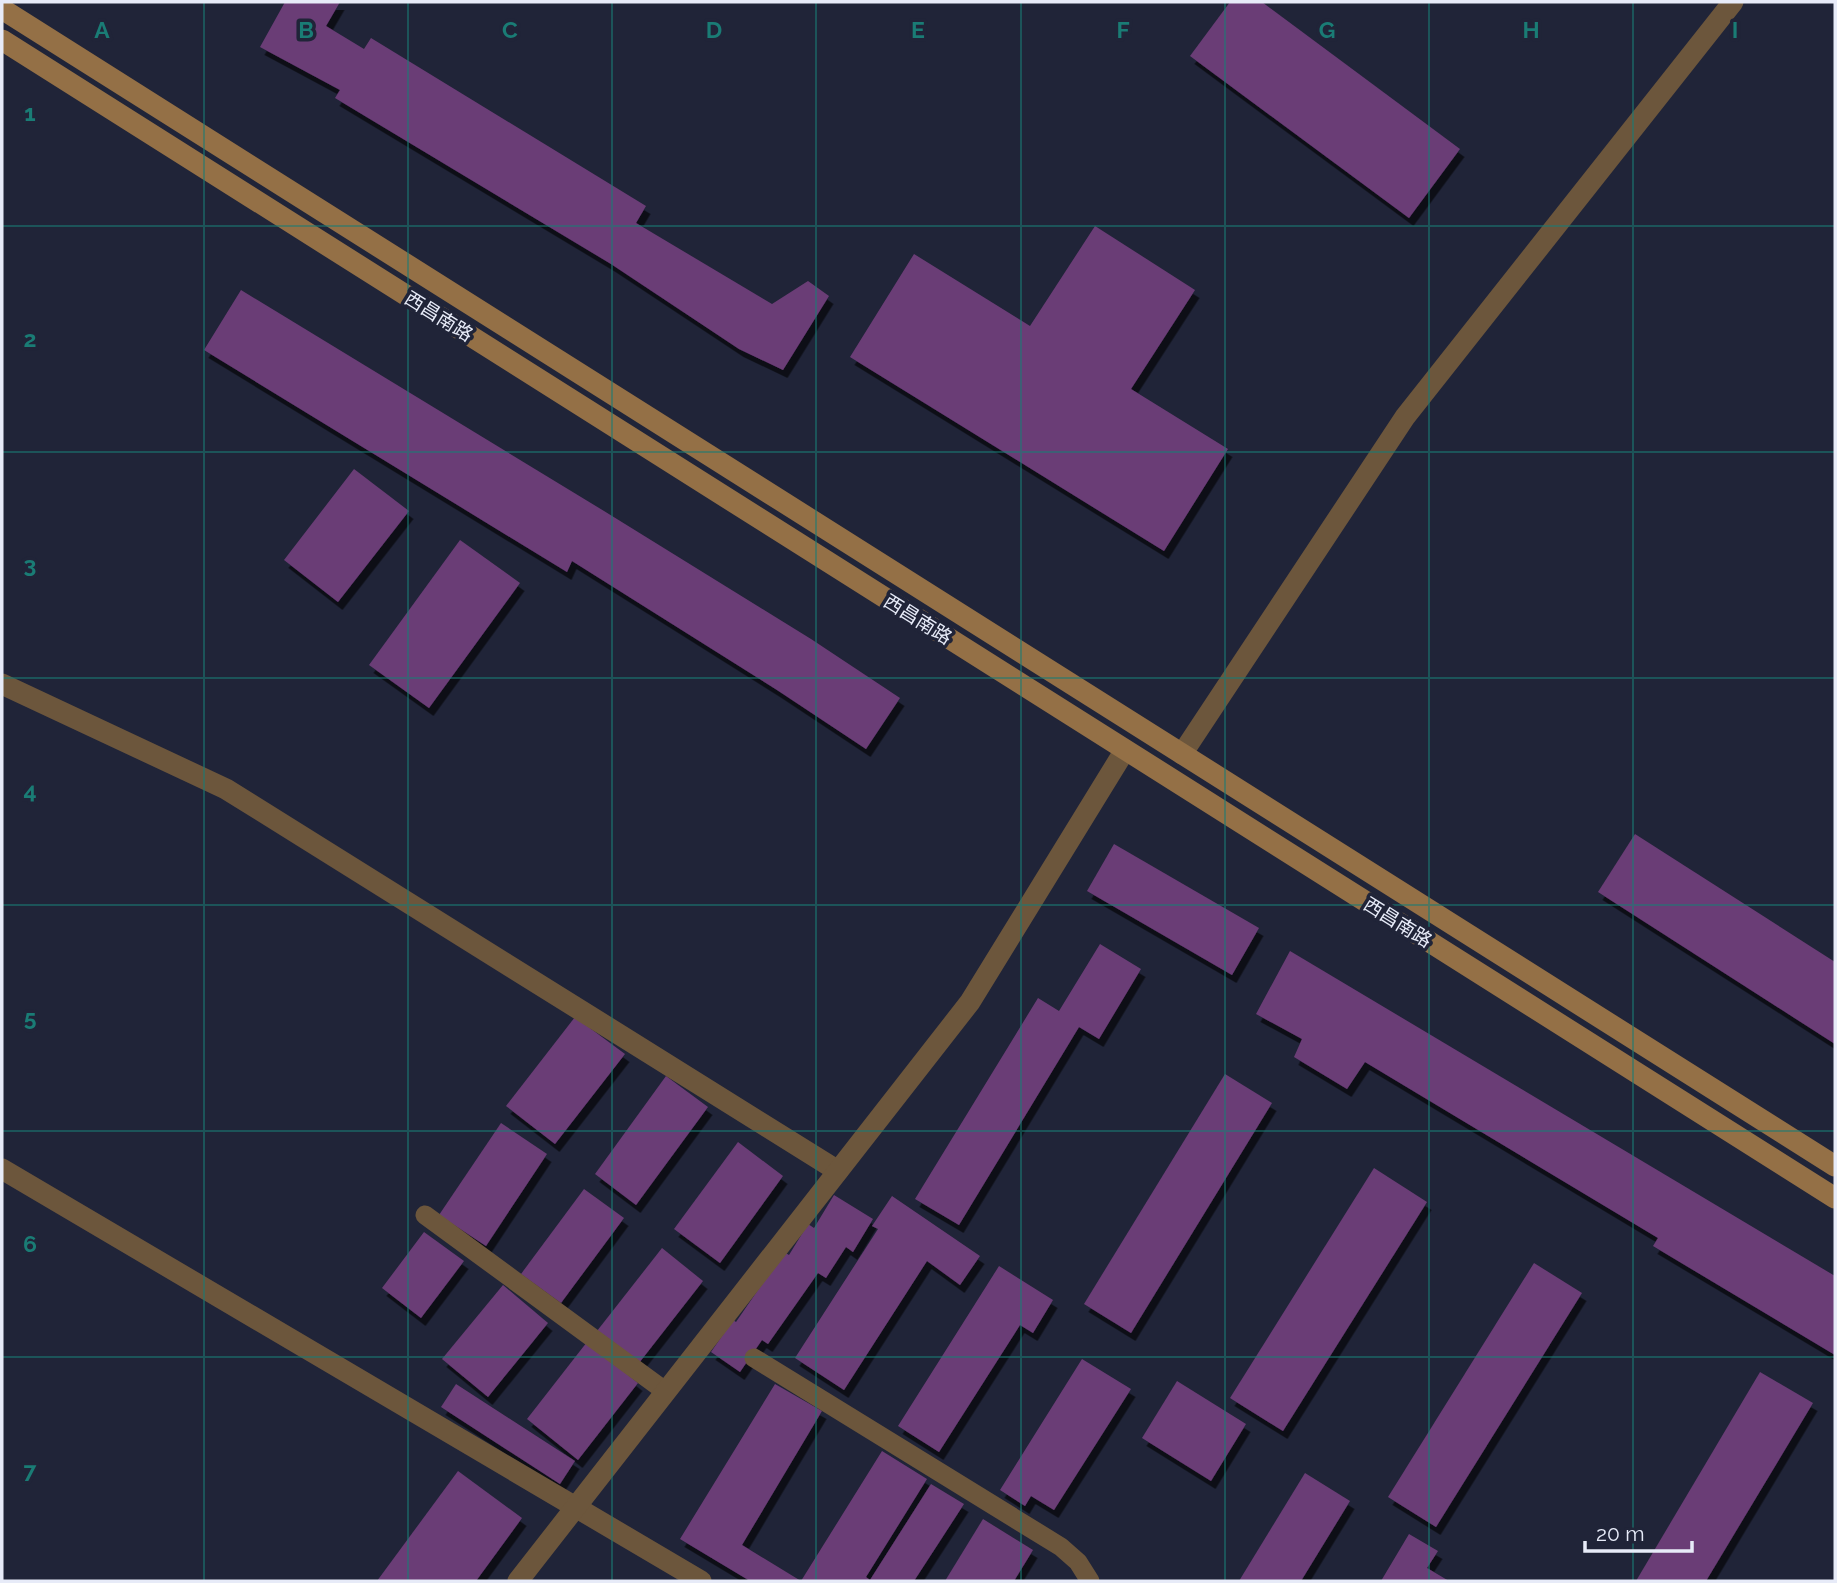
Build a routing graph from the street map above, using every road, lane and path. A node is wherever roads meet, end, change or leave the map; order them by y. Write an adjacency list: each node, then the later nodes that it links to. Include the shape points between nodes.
1 (1733, 2): 6 (street, via 1405,417)
2 (2, 9): 6 (street, 西昌南路)
3 (2, 40): 5 (street, 西昌南路)
4 (2, 684): 9 (street, via 226,789)
5 (1125, 750): 9 (street, via 970,1002); 10 (street, 西昌南路)
6 (1182, 754): 7 (street, 西昌南路)
7 (1835, 1166)
8 (2, 1169): 14 (street)
9 (838, 1171): 13 (street)
10 (1835, 1198)
11 (425, 1215): 13 (lane)
12 (754, 1358): 17 (lane, via 1061,1548 1078,1562)
13 (665, 1391): 14 (street)
14 (575, 1507): 15 (street); 16 (street)
15 (519, 1581)
16 (701, 1581)
17 (1090, 1581)

